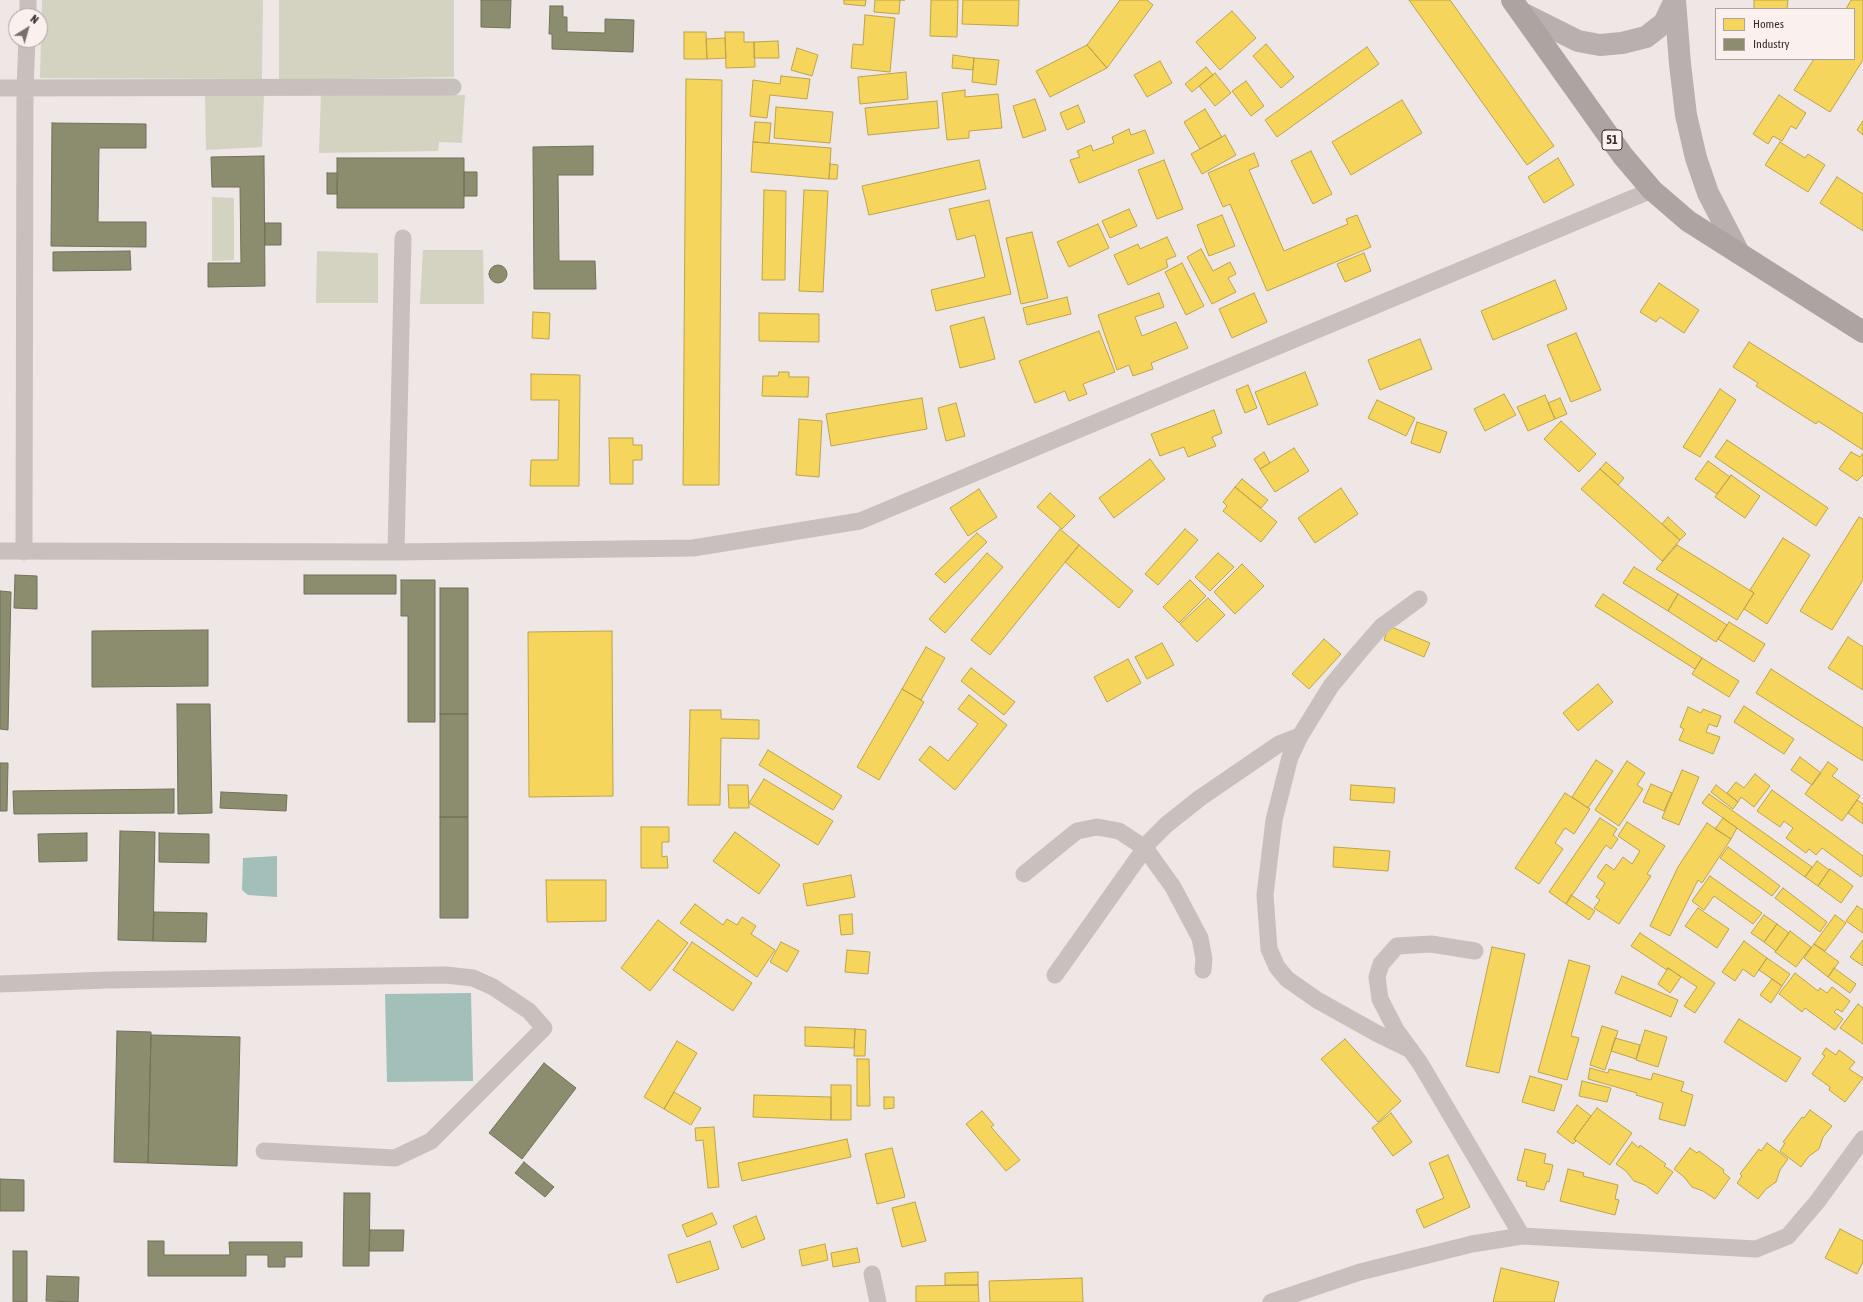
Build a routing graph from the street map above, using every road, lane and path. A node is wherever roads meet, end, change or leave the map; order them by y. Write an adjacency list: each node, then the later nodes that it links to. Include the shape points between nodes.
1 (1675, 0): 2 (street, via 1664,23 1646,37 1600,45 1578,41); 9 (street, via 1680,71 1686,115 1696,158 1708,193)
2 (1517, 7): 7 (main road, 51, via 1623,156)
3 (27, 48): 6 (street)
4 (453, 87): 6 (street)
5 (0, 88): 6 (street)
6 (25, 88): 12 (street)
7 (1652, 190): 9 (main road, 51, via 1688,221); 13 (street, via 860,521 693,548)
8 (403, 238): 13 (street)
9 (1738, 253): 10 (main road, 51)
10 (1863, 332)
11 (0, 552): 12 (street)
12 (24, 552): 13 (street)
13 (396, 552)
14 (1419, 600): 15 (street, via 1382,626 1360,651 1331,686)
15 (1300, 736): 16 (street, via 1279,744 1200,798 1166,826); 22 (street, via 1290,757 1274,820 1265,895 1269,949 1277,967 1287,979 1317,1000)
16 (1145, 848): 17 (street, via 1120,831 1097,827 1077,831); 19 (street, via 1174,887 1200,938 1204,959); 20 (street)
17 (1024, 874)
18 (1475, 951): 22 (street, via 1431,944 1397,946 1381,964 1377,977 1380,999 1396,1030)
19 (1203, 970)
20 (1055, 975)
21 (0, 984): 24 (street, via 446,975 473,978 493,987 529,1012 544,1028 431,1141 395,1158)
22 (1411, 1050): 25 (street)
23 (1863, 1139): 25 (street, via 1817,1202 1788,1236 1756,1249)
24 (264, 1151)
25 (1522, 1236): 28 (street, via 1472,1244 1360,1272)
26 (872, 1274): 27 (street)
27 (878, 1302)
28 (1271, 1302)

